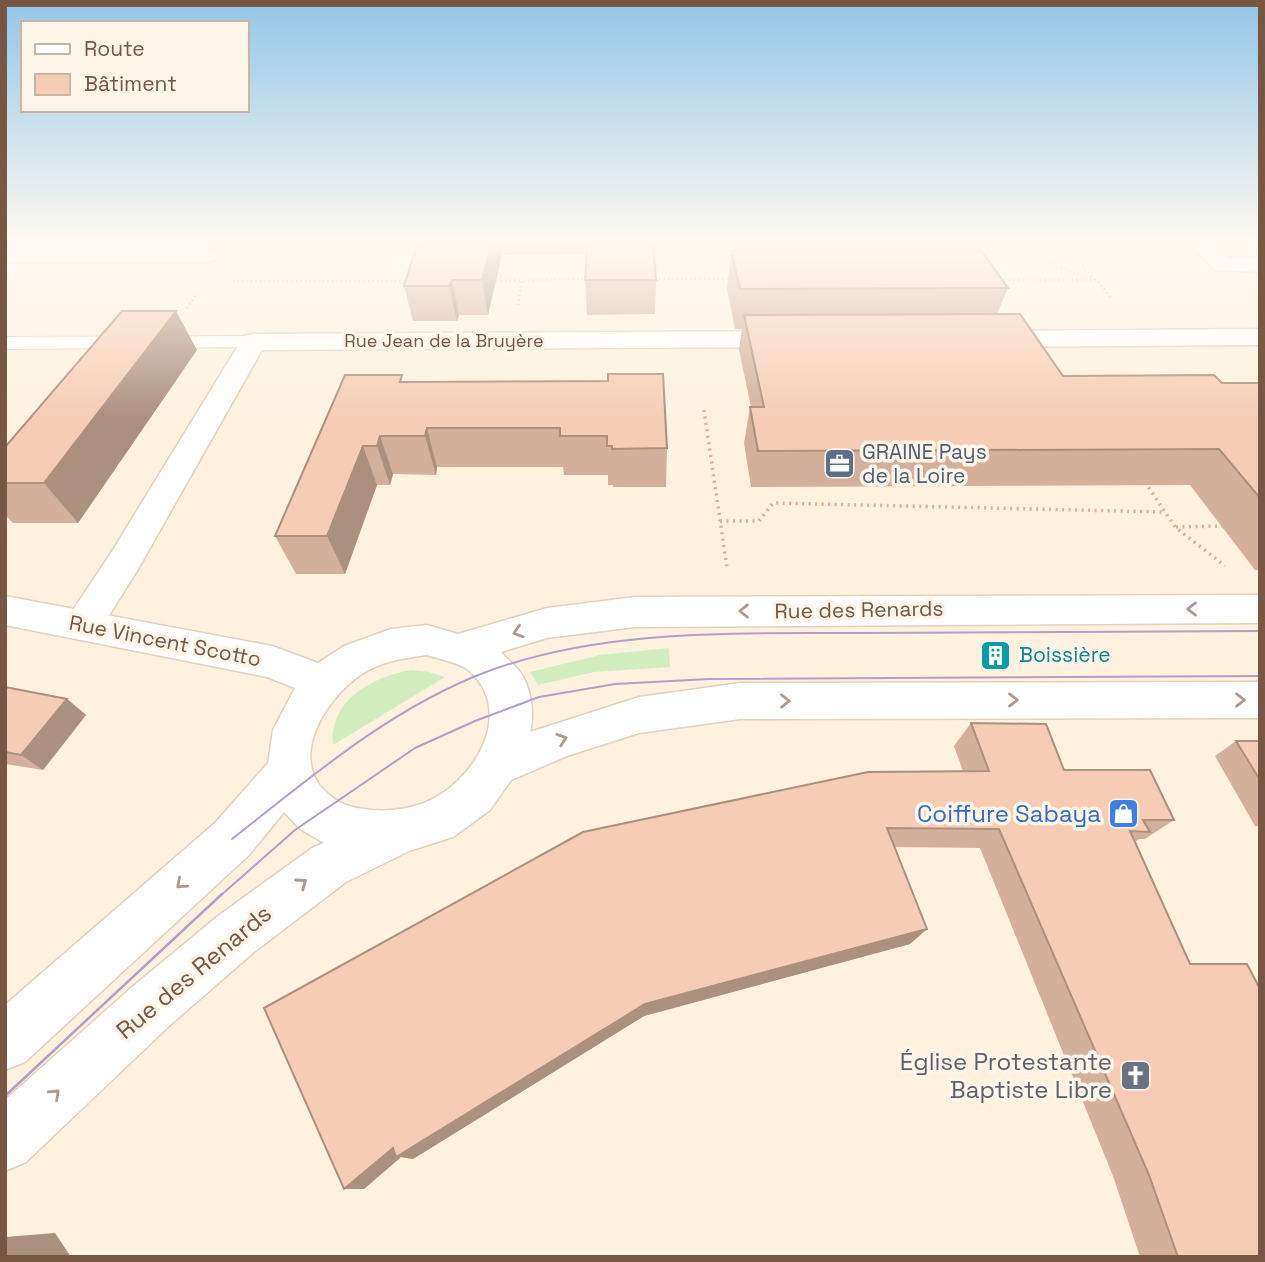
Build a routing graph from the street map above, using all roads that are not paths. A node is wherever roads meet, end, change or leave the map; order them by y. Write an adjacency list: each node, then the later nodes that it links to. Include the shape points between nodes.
1 (1260, 337): 3 (street)
2 (822, 339): 4 (street, Rue Jean de la Bruyère)
3 (958, 339)
4 (253, 342): 5 (lane); 8 (street)
5 (5, 343)
6 (1260, 609): 9 (street, Rue des Renards, one-way to 9, via 635,612 547,623)
7 (5, 610): 8 (street, Rue Vincent Scotto)
8 (82, 625): 10 (street, Rue Vincent Scotto, via 272,662)
9 (463, 648): 10 (street, via 427,640 388,645 354,659); 12 (street, via 492,667 510,698 513,725)
10 (323, 682): 13 (street, via 298,716 289,741)
11 (1260, 700): 12 (street, one-way to 11, via 558,740 639,715 740,701)
12 (499, 765): 14 (street, via 479,792 458,808)
13 (290, 771): 14 (street, via 303,800 334,825 366,833); 15 (street, one-way to 15, via 232,839)
14 (403, 831): 16 (street, Rue des Renards, one-way to 14, via 236,933 329,864)
15 (5, 1042)
16 (5, 1141)

